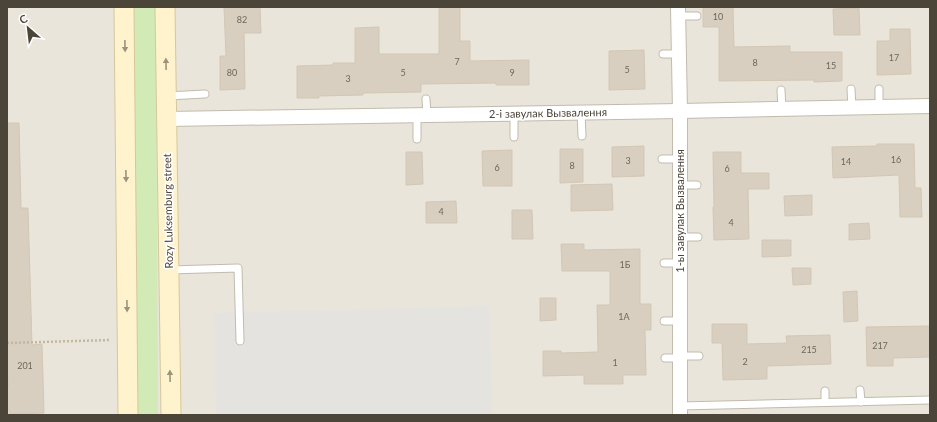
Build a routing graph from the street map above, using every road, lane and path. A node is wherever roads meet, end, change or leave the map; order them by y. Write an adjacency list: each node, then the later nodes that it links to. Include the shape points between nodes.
1 (124, 7): 48 (main road, one-way to 48)
2 (166, 7): 11 (main road, Rozy Luksemburg street, one-way to 2)
3 (678, 12): 4 (lane); 6 (street, 1-ы завулак Вызвалення)
4 (697, 16)
5 (663, 54): 6 (lane)
6 (679, 54): 17 (street, 1-ы завулак Вызвалення)
7 (851, 89): 15 (lane)
8 (879, 89): 14 (lane)
9 (781, 90): 16 (lane)
10 (205, 94): 11 (lane)
11 (166, 96): 21 (main road, Rozy Luksemburg street)
12 (426, 99): 20 (lane)
13 (930, 106): 14 (street, 2-і завулак Вызвалення)
14 (879, 107): 15 (street, 2-і завулак Вызвалення)
15 (852, 108): 16 (street, 2-і завулак Вызвалення)
16 (782, 109): 17 (street, 2-і завулак Вызвалення)
17 (680, 111): 18 (street, 2-і завулак Вызвалення); 26 (street, 1-ы завулак Вызвалення)
18 (581, 113): 19 (street, 2-і завулак Вызвалення); 22 (lane)
19 (514, 114): 20 (street, 2-і завулак Вызвалення); 23 (lane)
20 (422, 115): 21 (street, 2-і завулак Вызвалення); 24 (lane)
21 (167, 120): 33 (main road, Rozy Luksemburg street)
22 (582, 136)
23 (514, 137)
24 (417, 139)
25 (662, 159): 26 (lane)
26 (680, 159): 27 (street, 1-ы завулак Вызвалення)
27 (680, 185): 28 (lane); 29 (street, 1-ы завулак Вызвалення)
28 (696, 185)
29 (680, 237): 30 (lane); 32 (street, 1-ы завулак Вызвалення)
30 (698, 237)
31 (664, 263): 32 (lane)
32 (680, 263): 35 (street, 1-ы завулак Вызвалення)
33 (169, 270): 37 (lane, via 238,268); 49 (main road, Rozy Luksemburg street, one-way to 33)
34 (664, 321): 35 (lane)
35 (680, 321): 40 (street, 1-ы завулак Вызвалення)
36 (113, 340): 38 (path)
37 (240, 341)
38 (7, 343)
39 (699, 356): 40 (lane)
40 (679, 357): 41 (lane); 47 (street, 1-ы завулак Вызвалення)
41 (664, 358)
42 (860, 390): 46 (lane)
43 (825, 391): 45 (lane)
44 (930, 400): 46 (lane)
45 (825, 402): 46 (lane); 47 (lane)
46 (861, 402)
47 (679, 410)
48 (128, 415)
49 (171, 415)

